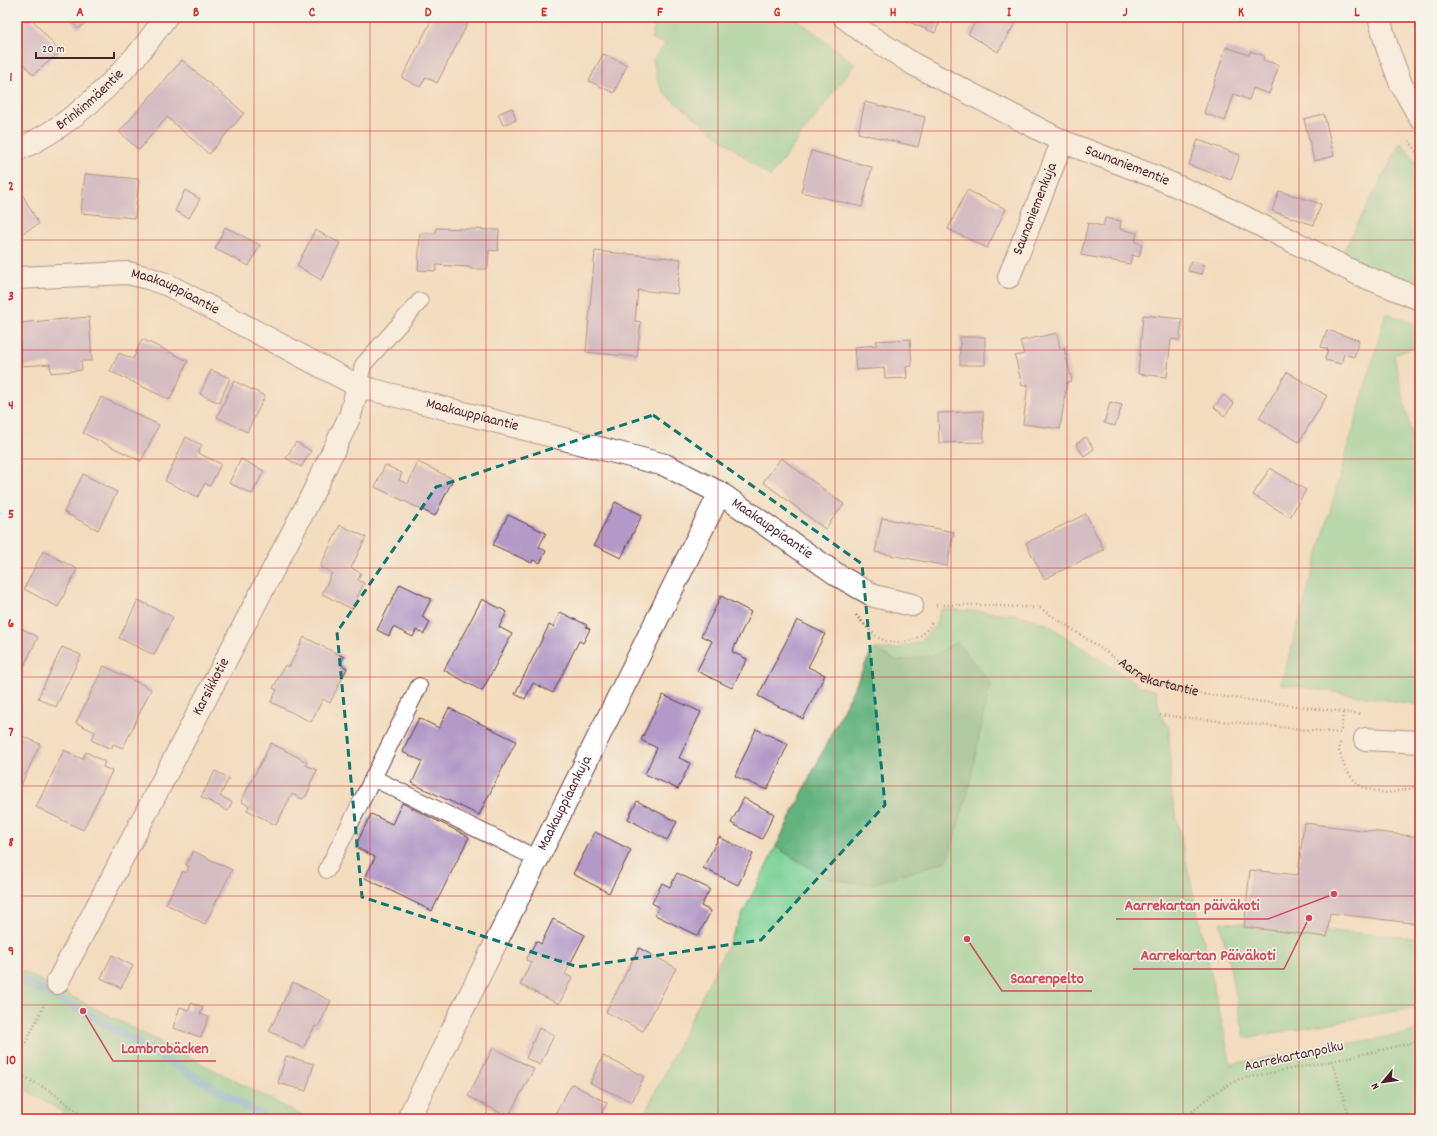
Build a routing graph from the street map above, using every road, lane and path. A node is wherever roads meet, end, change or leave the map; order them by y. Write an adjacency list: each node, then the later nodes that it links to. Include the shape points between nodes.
1 (166, 17): 8 (street, Brinkinmäentie, via 137,55 83,109 54,130)
2 (844, 17): 7 (street, Saunaniementie, via 913,64)
3 (1379, 17): 6 (street, via 1401,84)
4 (1414, 17): 5 (path)
5 (1420, 37)
6 (1420, 118)
7 (1064, 142): 9 (street, Saunaniemenkuja); 11 (street, Saunaniementie, via 1212,201 1358,274)
8 (17, 150)
9 (1010, 277)
10 (17, 278): 13 (street, Maakauppiaantie, via 128,273 148,278 168,285)
11 (1420, 299)
12 (420, 301): 13 (lane, via 363,364)
13 (358, 386): 14 (street, Maakauppiaantie, via 665,465); 27 (street, Karsikkotie, via 350,416 311,497)
14 (720, 492): 15 (street, Maakauppiaantie, via 839,576 874,596); 25 (street, Maakauppiaankuja)
15 (912, 605): 18 (path, Aarrekartantie, via 1040,608 1099,646 1145,680 1202,694)
16 (419, 686): 22 (lane)
17 (1160, 715): 19 (path)
18 (1366, 715)
19 (1341, 733)
20 (1364, 739): 21 (street)
21 (1420, 742)
22 (372, 778): 25 (lane); 26 (lane)
23 (1420, 784): 24 (path)
24 (1387, 793)
25 (538, 859): 33 (street, Maakauppiaankuja)
26 (326, 870)
27 (56, 984)
28 (41, 1010): 31 (path)
29 (1420, 1040): 30 (path, Aarrekartanpolku)
30 (1332, 1060): 35 (path, Aarrekartanpolku, via 1239,1079 1210,1096); 36 (path)
31 (17, 1062)
32 (17, 1073): 34 (path, via 52,1092)
33 (410, 1115)
34 (86, 1119)
35 (1183, 1119)
36 (1350, 1119)

